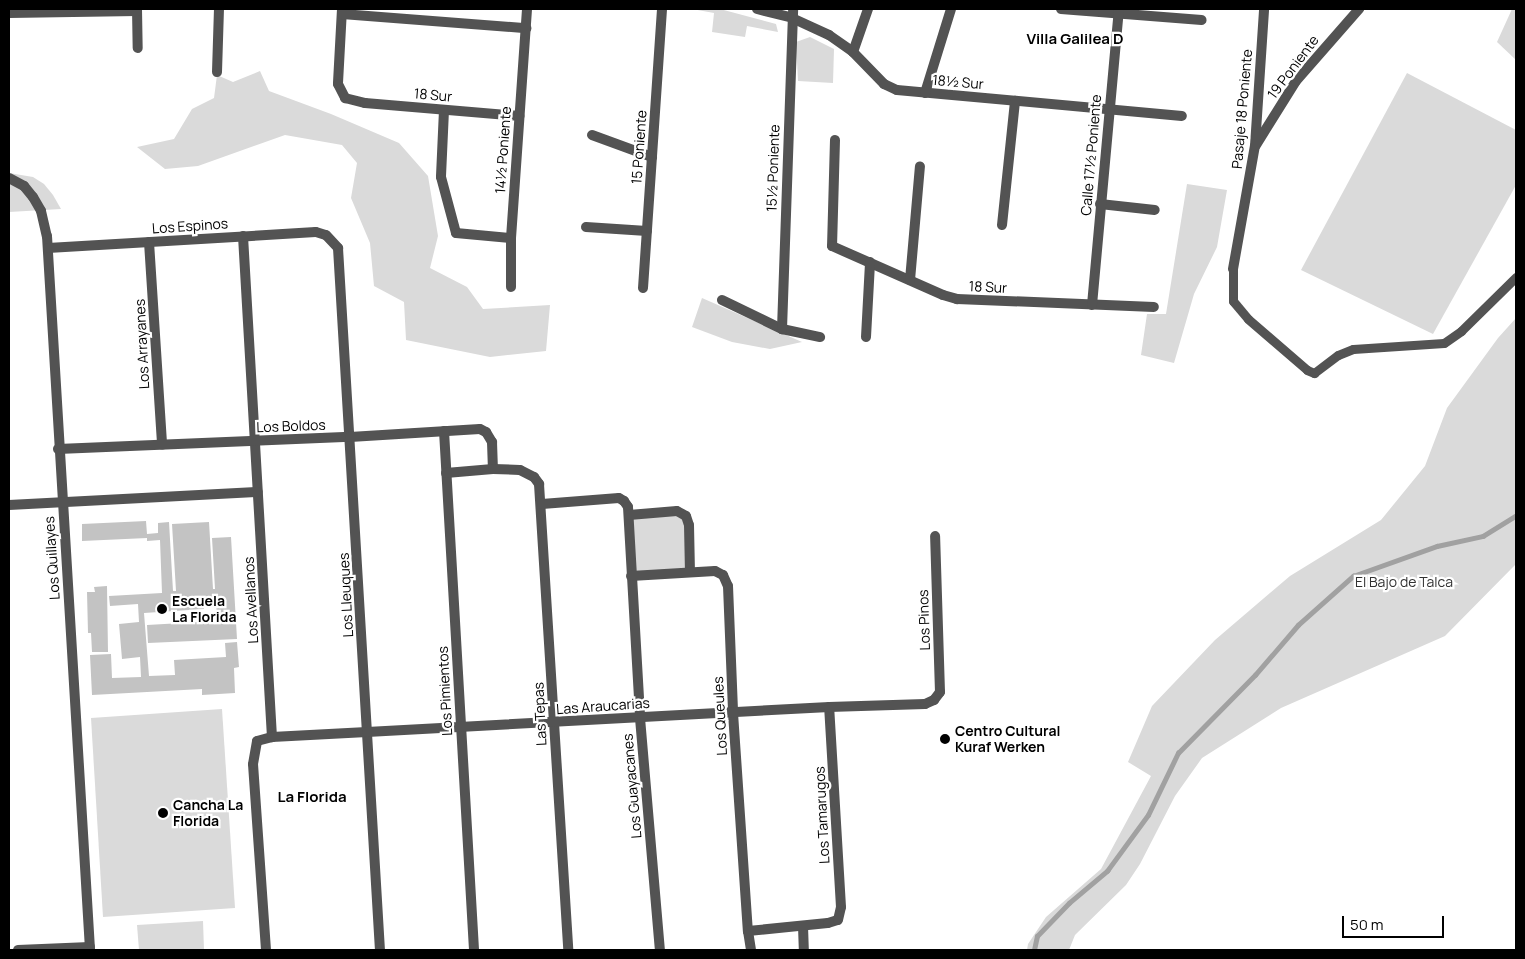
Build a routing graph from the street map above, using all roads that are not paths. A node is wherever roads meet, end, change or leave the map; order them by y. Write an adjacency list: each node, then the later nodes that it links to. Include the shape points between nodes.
1 (219, 9): 19 (street)
2 (527, 9): 16 (street, 14½ Poniente)
3 (662, 9): 29 (street, 15 Poniente)
4 (757, 9): 13 (street, 18½ Sur)
5 (868, 9): 18 (street)
6 (951, 9): 20 (street)
7 (1061, 9): 11 (street)
8 (1264, 9): 28 (street, Pasaje 18 Poniente)
9 (1359, 9): 28 (street, 19 Poniente, via 1296,82)
10 (137, 10): 14 (street); 17 (street)
11 (1119, 11): 15 (street); 23 (street, Calle 17½ Poniente)
12 (342, 12): 16 (street); 22 (street, 18 Sur, via 338,84 345,98 365,103)
13 (793, 13): 18 (street, 18½ Sur); 51 (street, 15½ Poniente)
14 (9, 14)
15 (1202, 20)
16 (526, 28): 24 (street, 14½ Poniente)
17 (138, 48)
18 (853, 52): 20 (street, 18½ Sur, via 884,84 904,92)
19 (217, 72)
20 (925, 93): 21 (street, 18½ Sur)
21 (1014, 101): 23 (street, 18½ Sur); 34 (street)
22 (444, 110): 24 (street, 18 Sur); 38 (street, via 441,177 456,233)
23 (1108, 110): 25 (street, 18½ Sur); 32 (street, Calle 17½ Poniente)
24 (519, 116): 38 (street, 14½ Poniente)
25 (1182, 116)
26 (592, 135): 29 (street)
27 (835, 140): 42 (street, 18 Sur, via 832,246)
28 (1255, 146): 43 (street, Pasaje 18 Poniente)
29 (652, 157): 36 (street, 15 Poniente)
30 (920, 166): 45 (street)
31 (9, 178): 41 (street, Los Quillayes, via 24,186 33,197 44,220)
32 (1100, 204): 33 (street); 49 (street, Calle 17½ Poniente)
33 (1155, 210)
34 (1002, 225)
35 (586, 227): 36 (street)
36 (647, 232): 47 (street, 15 Poniente)
37 (243, 236): 39 (street, Los Espinos, via 316,232); 40 (street, Los Espinos); 56 (street, Los Avellanos)
38 (511, 238): 46 (street, 14½ Poniente)
39 (332, 239): 55 (street, Los Lleuques, via 340,259)
40 (149, 242): 41 (street, Los Espinos); 57 (street, Los Arrayanes)
41 (48, 248): 58 (street, Los Quillayes)
42 (870, 262): 45 (street, 18 Sur); 53 (street)
43 (1233, 270): 44 (lane, via 1232,301 1314,373 1338,355 1353,349 1444,343 1461,331)
44 (1516, 277)
45 (910, 280): 49 (street, 18 Sur, via 958,299)
46 (511, 287)
47 (643, 288)
48 (722, 300): 51 (street)
49 (1092, 305): 50 (street, 18 Sur)
50 (1154, 307)
51 (782, 329): 52 (street)
52 (820, 337)
53 (866, 337)
54 (444, 431): 55 (street, Los Boldos); 59 (street, Los Boldos, via 480,429 486,432 492,442); 60 (street, Los Pimientos)
55 (350, 437): 56 (street, Los Boldos); 75 (street, Los Lleuques)
56 (255, 441): 57 (street, Los Boldos); 61 (street, Los Avellanos)
57 (162, 445): 58 (street, Los Boldos)
58 (58, 448): 62 (street, Los Quillayes)
59 (494, 469): 60 (street); 63 (street, Las Tepas, via 520,470 534,477 539,484)
60 (446, 473): 74 (street, Los Pimientos)
61 (258, 492): 62 (street); 76 (street, Los Avellanos)
62 (62, 501): 64 (street); 79 (street, Los Quillayes)
63 (542, 504): 65 (street, Los Guayacanes, via 619,498 624,501); 73 (street, Las Tepas)
64 (9, 505)
65 (629, 515): 67 (street, via 677,511 686,516); 68 (street, Los Guayacanes)
66 (935, 536): 69 (street, Los Pinos, via 940,692)
67 (690, 571): 68 (street, Los Queules); 71 (street, Los Queules, via 720,572 728,586)
68 (631, 576): 72 (street, Los Guayacanes)
69 (934, 700): 70 (street, Las Araucarias, via 925,704)
70 (829, 707): 71 (street, Las Araucarias); 77 (street, Los Tamarugos, via 841,907 838,920)
71 (733, 713): 72 (street, Las Araucarias); 78 (street, Los Queules)
72 (640, 718): 73 (street, Las Araucarias); 85 (street, Los Guayacanes)
73 (555, 723): 74 (street, Las Araucarias); 84 (street, Las Tepas)
74 (461, 728): 75 (street, Las Araucarias); 83 (street, Los Pimientos)
75 (368, 732): 76 (street, Las Araucarias); 82 (street, Los Lleuques)
76 (272, 737): 81 (street, via 257,741 254,758)
77 (802, 926): 78 (street); 87 (street)
78 (748, 931): 86 (street, Los Queules)
79 (90, 949): 80 (street)
80 (18, 950)
81 (266, 950)
82 (380, 950)
83 (474, 950)
84 (568, 950)
85 (660, 950)
86 (751, 950)
87 (804, 950)

